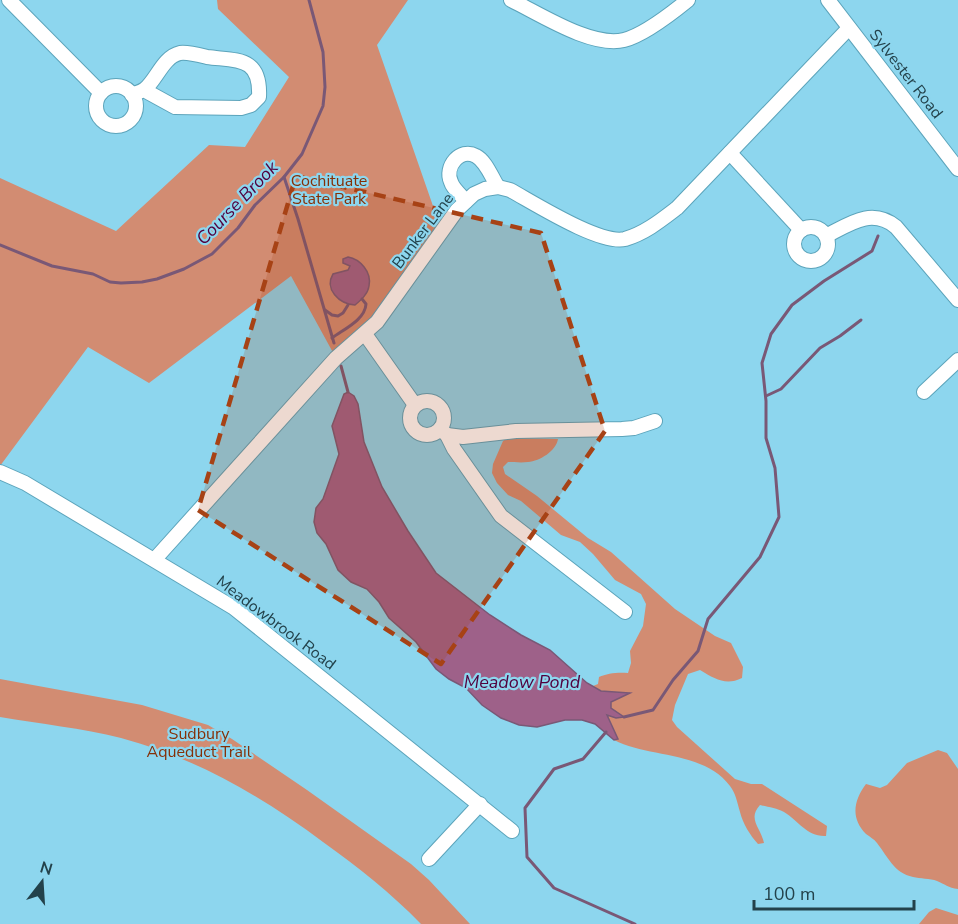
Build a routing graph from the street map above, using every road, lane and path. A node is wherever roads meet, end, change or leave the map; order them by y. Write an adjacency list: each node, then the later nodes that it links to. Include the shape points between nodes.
1 (9, 0): 7 (street)
2 (511, 0): 3 (street, via 584,36 612,42 639,34)
3 (688, 0)
4 (828, 0): 5 (street, Sylvester Road)
5 (849, 28): 8 (street); 9 (street, Sylvester Road)
6 (138, 92): 6 (street, via 166,61 179,53 242,61 253,70 260,85 259,97 241,108 175,107); 7 (street, via 117,86); 7 (street, via 133,117 124,125 112,126 98,115 96,104)
7 (101, 93)
8 (730, 153): 10 (street, via 677,208 649,230 622,240 578,228); 12 (street)
9 (958, 169)
10 (498, 187): 11 (street, Bunker Lane, via 485,189); 11 (street, via 482,160 471,154 462,155 450,166 449,179)
11 (466, 201): 15 (street, Bunker Lane)
12 (801, 231): 13 (street, via 812,227); 13 (street, via 794,244 798,255 807,261 825,254)
13 (826, 236): 14 (street, via 860,219 888,220)
14 (958, 300)
15 (365, 334): 18 (street); 22 (street, Bunker Lane, via 336,358)
16 (958, 360): 17 (street)
17 (924, 392)
18 (415, 405): 20 (street, via 426,400 436,403 444,415); 20 (street, via 409,416 414,430 422,435)
19 (655, 421): 20 (street, via 621,429 516,431 464,437)
20 (444, 432): 23 (street, via 501,516)
21 (0, 472): 22 (street, Meadowbrook Road)
22 (155, 559): 24 (street, Meadowbrook Road, via 256,624)
23 (625, 612)
24 (480, 804): 25 (street, Meadowbrook Road); 26 (street)
25 (512, 831)
26 (429, 859)

